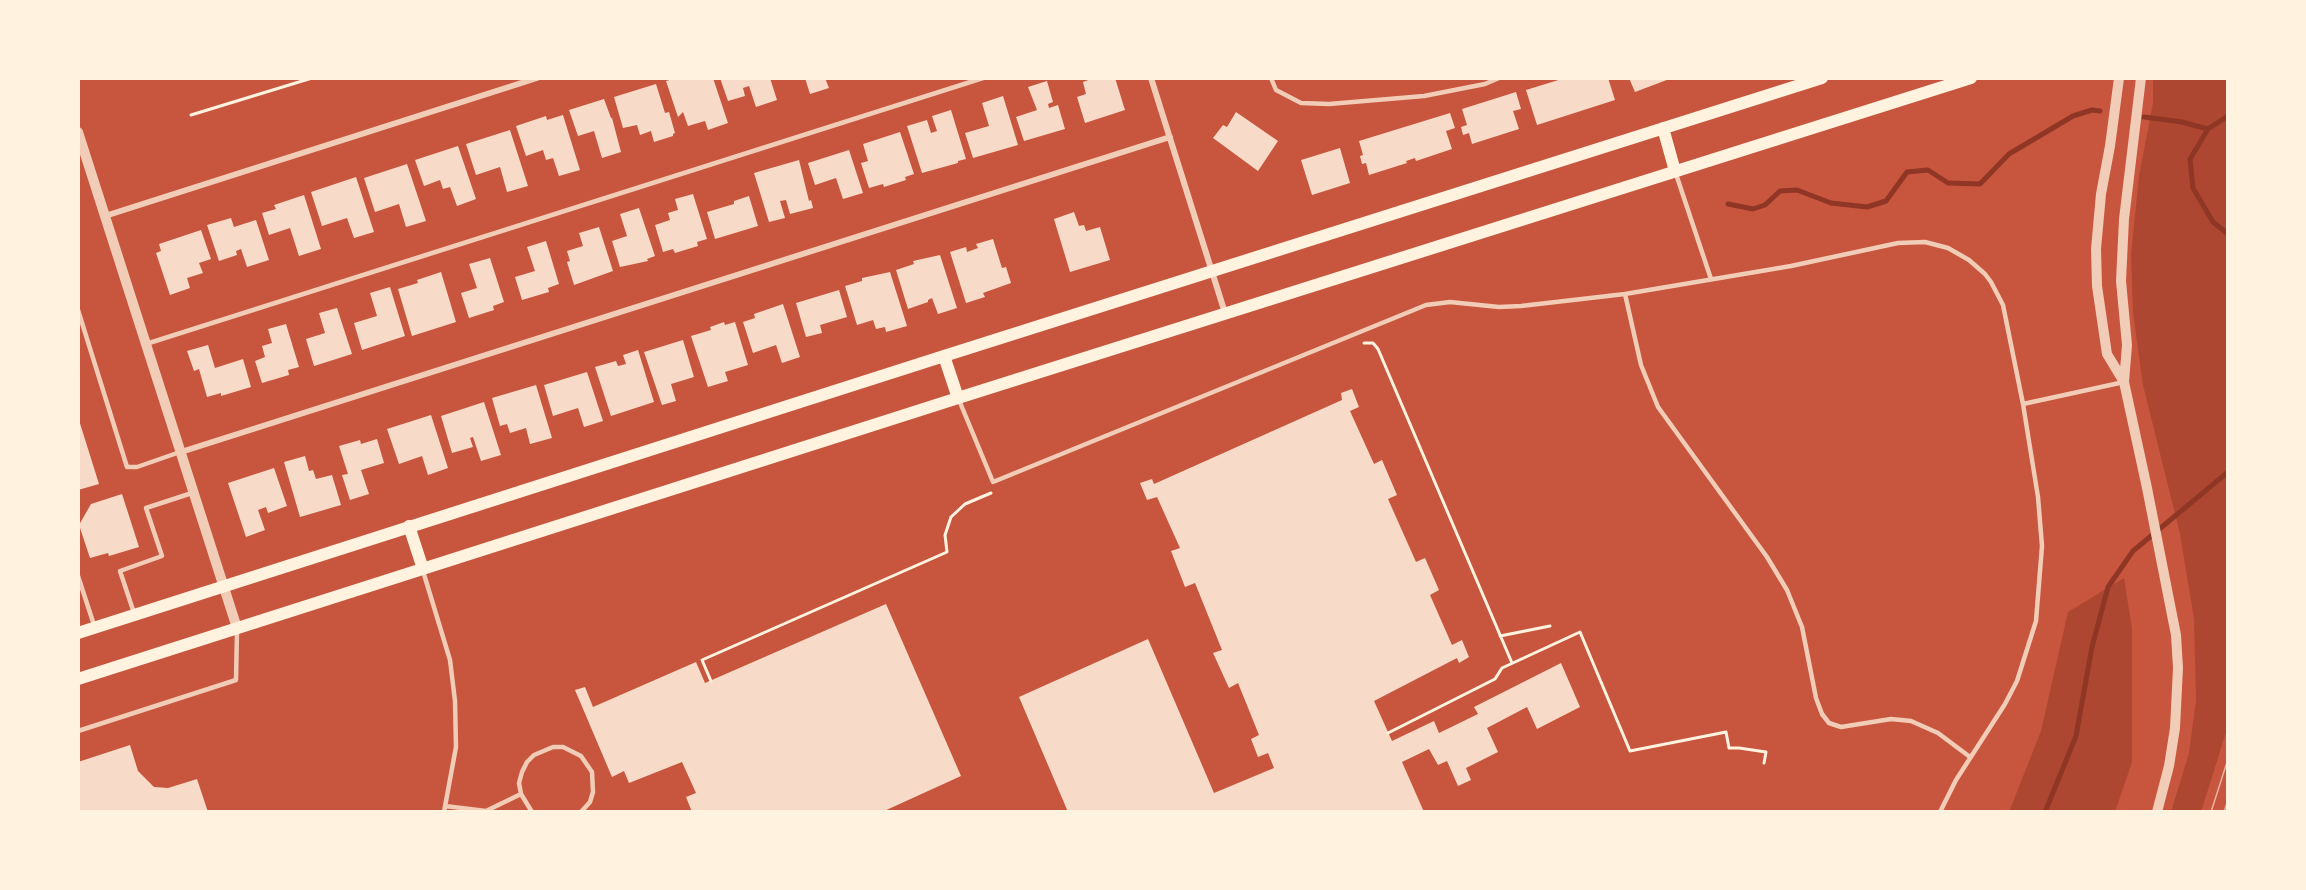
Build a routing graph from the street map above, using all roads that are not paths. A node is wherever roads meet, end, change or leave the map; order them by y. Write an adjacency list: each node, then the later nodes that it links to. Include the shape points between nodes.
1 (537, 78): 14 (street)
2 (983, 78): 20 (lane)
3 (1151, 78): 12 (street)
4 (1271, 78): 5 (lane, via 1276,90 1301,103 1329,104 1424,96)
5 (1499, 78)
6 (1822, 78): 10 (main road)
7 (1971, 78): 13 (main road)
8 (2119, 78): 22 (street, via 2100,194 2096,249 2107,354)
9 (2141, 78): 22 (street, via 2122,240 2127,345)
10 (1663, 128): 13 (main road); 15 (main road)
11 (78, 132): 14 (street)
12 (1170, 137): 15 (street); 25 (street)
13 (1676, 171): 16 (lane); 19 (main road)
14 (105, 216): 20 (street)
15 (1212, 271): 19 (street); 21 (main road)
16 (1711, 279): 17 (lane); 24 (lane, via 1898,243 1937,244 1969,260 1996,290 2006,315)
17 (1625, 294): 23 (lane, via 1511,307 1450,302 1426,305 993,482); 37 (lane, via 1641,365 1658,407 1787,590 1802,627 1822,714 1829,723 1841,728 1891,719 1911,721 1938,733)
18 (78, 310): 25 (lane, via 127,467)
19 (1225, 313): 23 (main road)
20 (146, 344): 25 (street)
21 (944, 356): 23 (main road); 27 (main road)
22 (2124, 382): 24 (lane); 43 (street, via 2176,635 2177,709 2169,766)
23 (958, 398): 28 (main road)
24 (2023, 405): 37 (lane, via 2041,530 2036,621 2014,687)
25 (181, 452): 26 (street)
26 (194, 492): 30 (street); 31 (lane, via 146,508 162,556 120,571)
27 (409, 526): 28 (main road); 30 (main road)
28 (423, 569): 33 (main road); 39 (lane, via 450,660 455,701 456,747)
29 (78, 576): 32 (lane)
30 (224, 587): 31 (main road); 33 (street)
31 (135, 615): 32 (main road)
32 (95, 628): 34 (main road)
33 (237, 628): 35 (main road); 36 (lane, via 236,680)
34 (78, 633)
35 (78, 679)
36 (78, 731)
37 (1970, 757): 42 (lane)
38 (520, 794): 39 (lane, via 486,811); 40 (lane); 41 (lane, via 519,783 527,762 543,750 563,747 581,756 592,772 593,792)
39 (445, 809)
40 (532, 812)
41 (581, 812)
42 (1940, 812)
43 (2157, 812)

